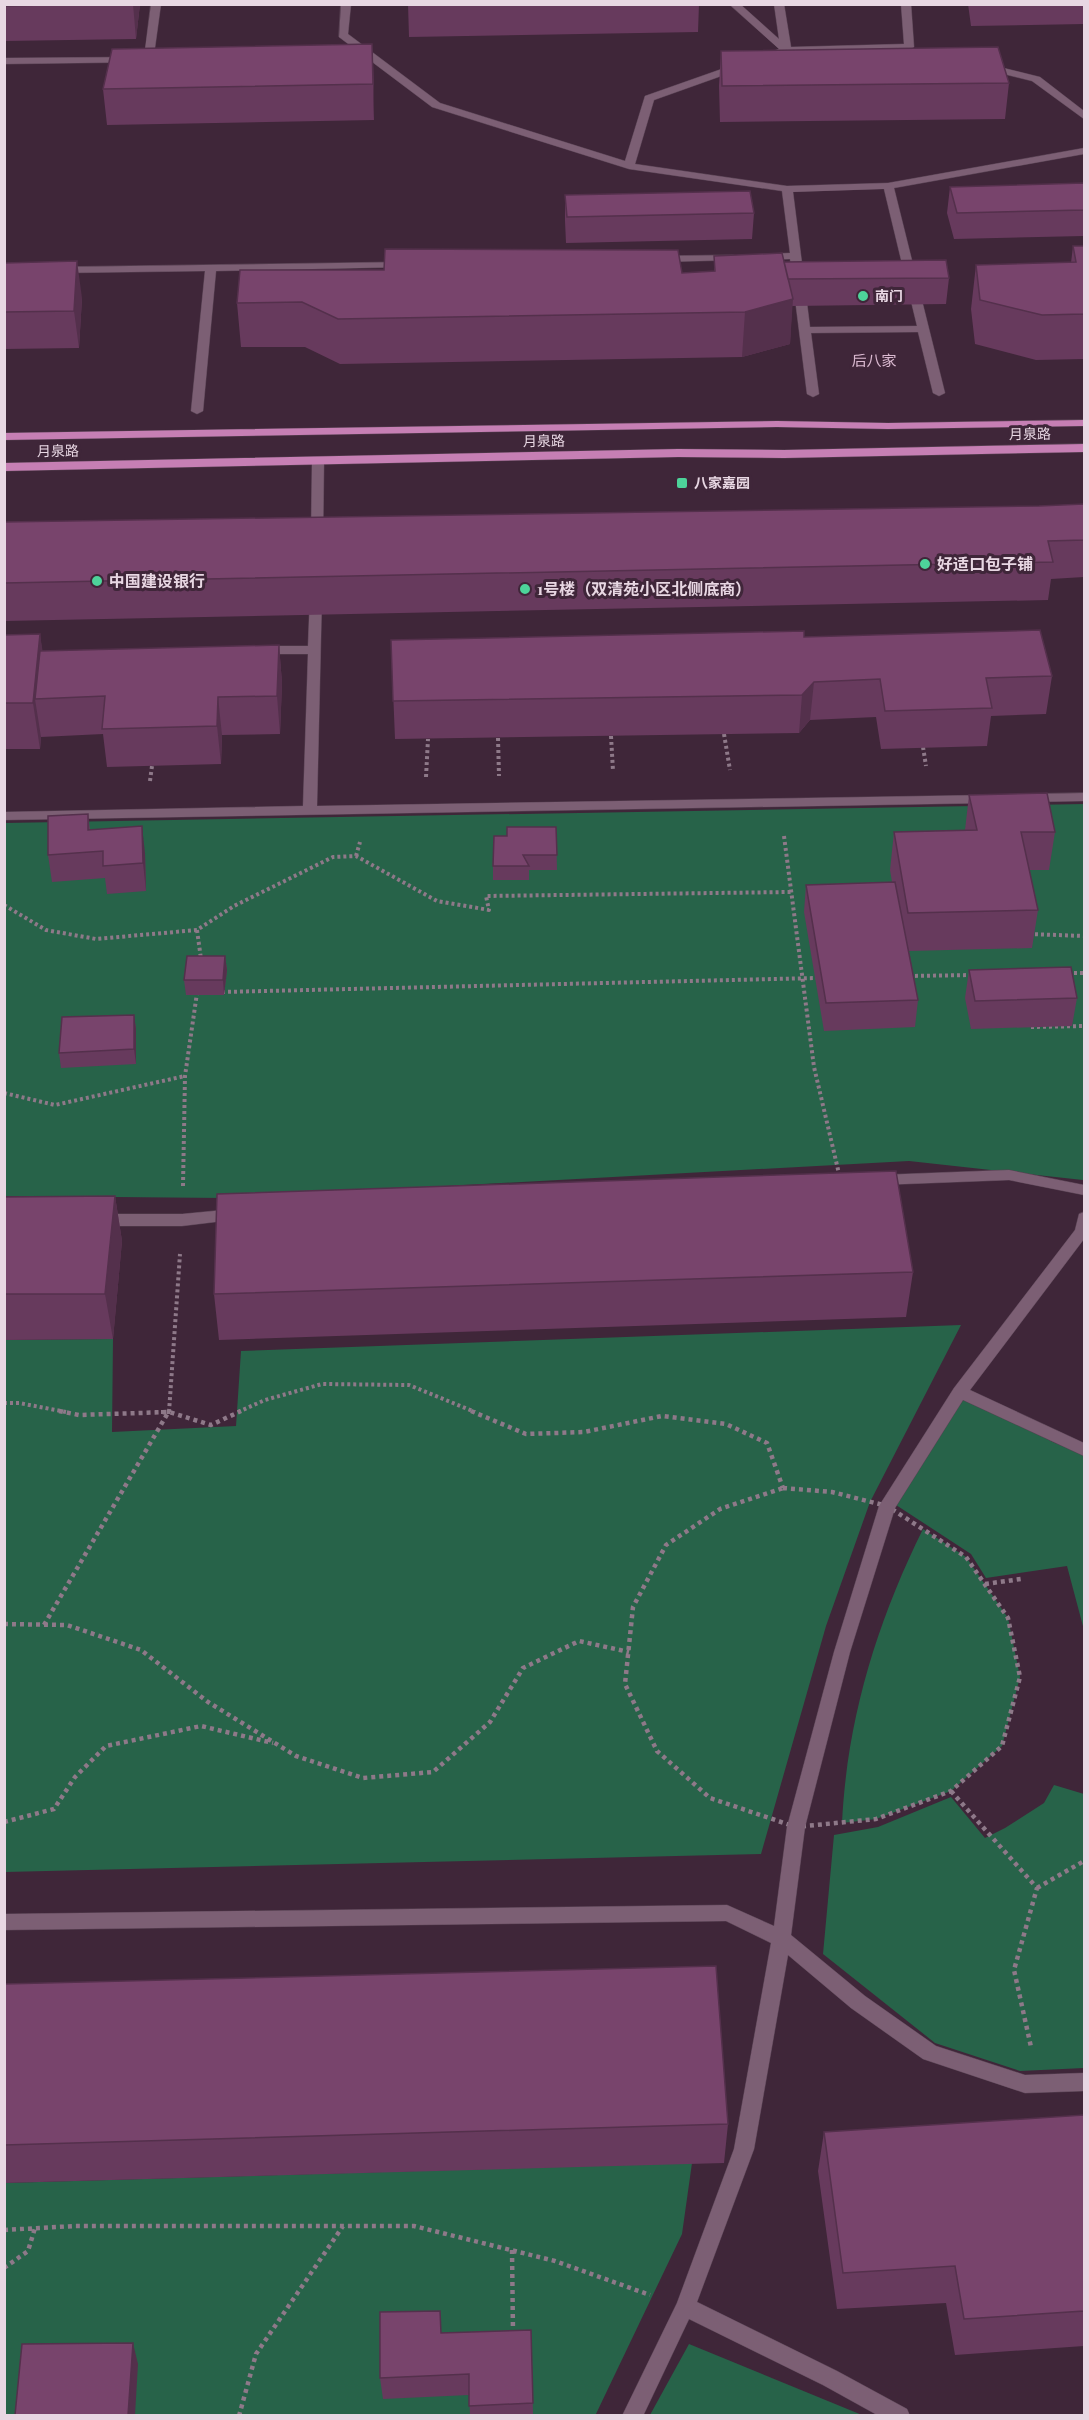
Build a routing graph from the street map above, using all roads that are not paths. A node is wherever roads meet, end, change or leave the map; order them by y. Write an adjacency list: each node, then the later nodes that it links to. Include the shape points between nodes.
1 (156, 4): 9 (street, via 149,60)
2 (346, 4): 13 (street, via 343,35 435,105)
3 (734, 4): 7 (street)
4 (779, 4): 7 (street)
5 (906, 4): 6 (street)
6 (909, 47): 7 (street); 8 (street)
7 (786, 50): 13 (street, via 649,98)
8 (920, 50)
9 (4, 61)
10 (978, 65): 11 (street, via 1036,79)
11 (1084, 116)
12 (1084, 151): 14 (street)
13 (629, 166): 15 (street)
14 (888, 186): 15 (street); 21 (street)
15 (788, 189): 16 (street)
16 (796, 256): 17 (street); 22 (street)
17 (652, 259)
18 (414, 265): 19 (street)
19 (211, 269): 20 (street); 25 (street)
20 (50, 270)
21 (923, 329): 22 (street); 23 (street)
22 (805, 330): 24 (street)
23 (939, 393)
24 (813, 394)
25 (197, 411)
26 (1084, 423): 27 (main road, 月泉路)
27 (4, 437)
28 (1084, 448): 29 (main road, 月泉路)
29 (318, 462): 30 (main road, 月泉路); 31 (street)
30 (4, 467)
31 (317, 545)
32 (316, 580): 34 (street)
33 (258, 650): 34 (street)
34 (314, 650): 36 (street)
35 (1084, 797): 36 (street)
36 (310, 811): 37 (street)
37 (4, 816)
38 (841, 1181): 39 (street, via 1009,1175)
39 (1084, 1190)
40 (249, 1214): 42 (street, via 182,1220)
41 (1084, 1218): 43 (street, via 1082,1231)
42 (89, 1220)
43 (960, 1392): 44 (street); 46 (street, via 887,1506 842,1652 796,1827)
44 (1084, 1450)
45 (4, 1922): 46 (street, via 727,1913)
46 (782, 1939): 47 (street, via 858,2002 930,2053 1025,2084); 48 (street, via 744,2149)
47 (1084, 2082)
48 (685, 2307): 49 (street); 50 (street)
49 (632, 2415)
50 (900, 2415)

